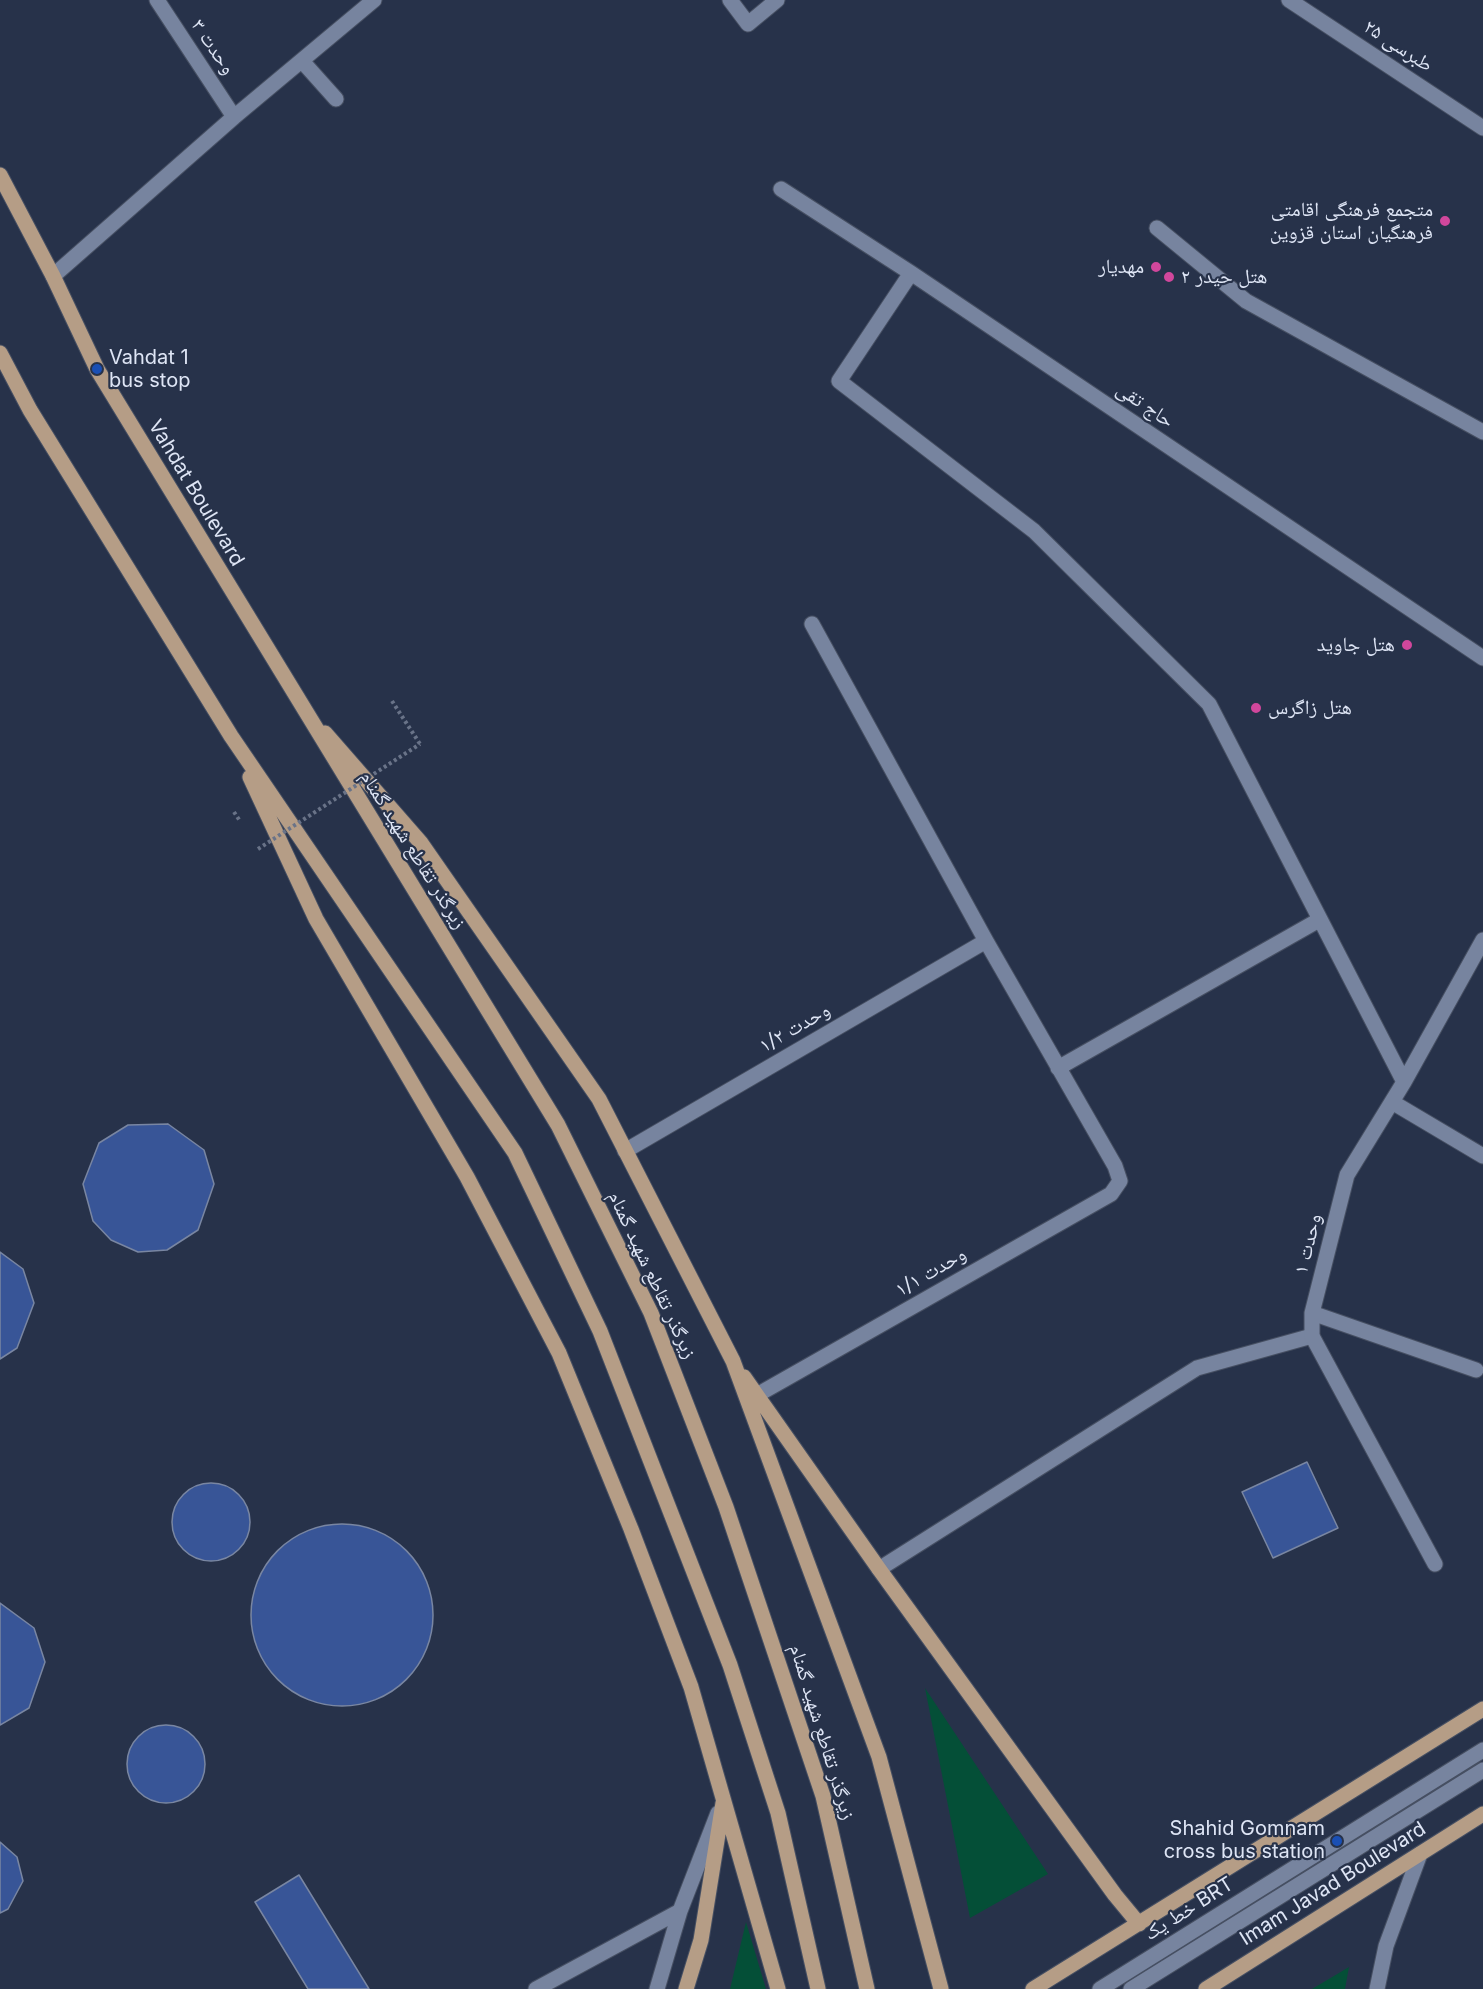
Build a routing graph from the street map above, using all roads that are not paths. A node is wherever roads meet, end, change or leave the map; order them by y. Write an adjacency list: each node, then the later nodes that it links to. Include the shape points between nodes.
1 (156, 0): 8 (street, وحدت ۳)
2 (374, 0): 6 (street)
3 (730, 0): 4 (street, via 748,24)
4 (777, 0)
5 (1290, 0): 9 (street, طبرسی ۲۵)
6 (302, 61): 7 (street); 8 (street)
7 (336, 99)
8 (234, 117): 14 (street)
9 (1483, 128)
10 (0, 175): 14 (main road, Vahdat Boulevard)
11 (781, 189): 13 (street, حاج تقی)
12 (1157, 228): 16 (street, via 1246,301)
13 (911, 273): 18 (street, حاج تقی); 21 (street, via 839,381 1034,531 1209,704)
14 (53, 276): 19 (main road, Vahdat Boulevard, via 97,369)
15 (0, 353): 20 (main road, via 30,410)
16 (1483, 432)
17 (812, 624): 22 (street)
18 (1483, 658)
19 (297, 701): 27 (main road, via 421,843 599,1100); 49 (main road, زیرگذر تقاطع شهید گمنام, via 558,1125 651,1313 726,1508 823,1796)
20 (231, 736): 39 (main road, via 316,919 467,1177 559,1353 691,1687); 48 (main road, via 515,1153 600,1331 734,1677 778,1813)
21 (1319, 920): 24 (street); 25 (street)
22 (986, 941): 24 (street); 27 (street, وحدت ۱/۲)
23 (1481, 950): 25 (street, وحدت ۱)
24 (1058, 1068): 33 (street, وحدت ۱/۱, via 1115,1166 1120,1181 1111,1194)
25 (1404, 1082): 26 (street, وحدت ۱)
26 (1392, 1102): 28 (street); 29 (street, وحدت ۱, via 1347,1175)
27 (626, 1151): 31 (main road)
28 (1483, 1156)
29 (1312, 1312): 30 (street, وحدت ۱); 32 (street)
30 (1312, 1336): 34 (street, وحدت ۱); 35 (street, via 1197,1368)
31 (733, 1361): 33 (main road); 50 (main road, via 879,1757)
32 (1476, 1370)
33 (757, 1395): 35 (main road)
34 (1435, 1564)
35 (879, 1569): 43 (main road)
36 (1483, 1709): 43 (main road)
37 (1483, 1750): 52 (street, خط یک BRT)
38 (1483, 1770): 53 (street, خط یک BRT)
39 (724, 1797): 42 (street); 46 (main road, via 701,1940); 47 (main road)
40 (1483, 1814): 41 (main road, Imam Javad Boulevard)
41 (1420, 1854): 54 (main road, Imam Javad Boulevard); 55 (street, via 1386,1946)
42 (680, 1911): 44 (street); 45 (street)
43 (1139, 1924): 51 (main road)
44 (536, 1989)
45 (657, 1989)
46 (686, 1989)
47 (778, 1989)
48 (818, 1989)
49 (867, 1989)
50 (941, 1989)
51 (1033, 1989)
52 (1100, 1989)
53 (1131, 1989)
54 (1206, 1989)
55 (1377, 1989)

